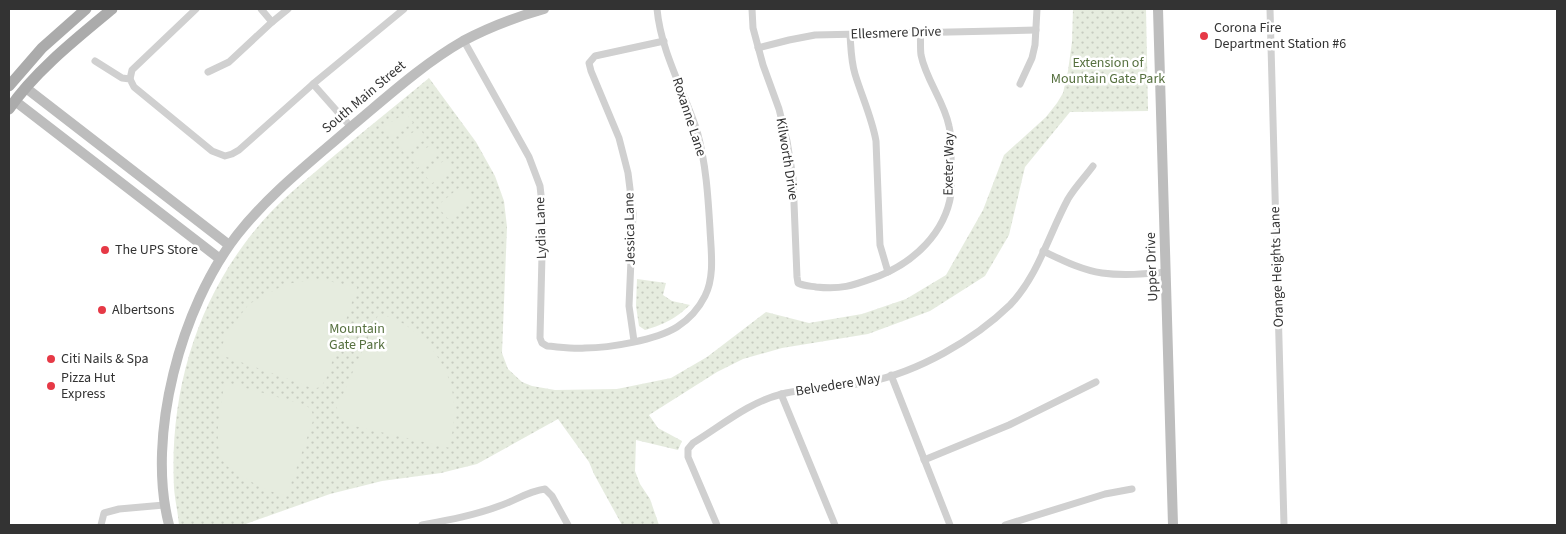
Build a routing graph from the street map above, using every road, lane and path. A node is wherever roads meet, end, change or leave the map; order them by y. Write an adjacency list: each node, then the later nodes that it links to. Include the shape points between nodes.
1 (86, 9): 23 (main road)
2 (112, 9): 26 (main road)
3 (196, 9): 22 (street, via 132,70)
4 (261, 9): 13 (street)
5 (288, 9): 13 (street)
6 (404, 9): 24 (street)
7 (544, 9): 17 (main road, South Main Street, via 496,25)
8 (657, 9): 18 (street, Roxanne Lane)
9 (752, 9): 19 (street, Kilworth Drive)
10 (1037, 9): 14 (street)
11 (1158, 9): 36 (main road, Upper Drive)
12 (1270, 9): 55 (street, Orange Heights Lane)
13 (272, 22): 21 (street, via 229,62)
14 (1036, 30): 15 (street, Ellesmere Drive); 25 (street, via 1032,58)
15 (920, 32): 16 (street, Ellesmere Drive); 35 (street, Exeter Way, via 921,54 949,126 951,193 947,210 924,248)
16 (850, 35): 19 (street, Ellesmere Drive, via 815,36); 35 (street, via 855,73 874,127 880,244)
17 (464, 41): 28 (main road, South Main Street, via 430,62); 38 (street, Lydia Lane, via 529,157 540,186 543,213 542,343 547,346 603,348)
18 (664, 41): 38 (street, Roxanne Lane, via 697,131 707,180 710,279 705,296 693,314 667,332); 38 (street, Jessica Lane, via 595,56 589,63 619,138 628,173 633,213 629,306)
19 (758, 48): 37 (street, Kilworth Drive, via 787,141 793,178)
20 (96, 61): 22 (street, via 122,78)
21 (208, 72)
22 (130, 79): 24 (street, via 134,87 212,151 224,156 239,150)
23 (11, 80): 26 (main road)
24 (313, 84): 28 (street)
25 (1020, 84)
26 (26, 88): 27 (main road); 31 (main road)
27 (11, 102): 30 (main road)
28 (351, 127): 32 (main road, South Main Street, via 264,203)
29 (1093, 166): 33 (street, Belvedere Way, via 1069,197)
30 (121, 184): 31 (main road, via 130,177 146,190); 34 (main road)
31 (158, 191): 32 (main road)
32 (229, 245): 34 (main road, South Main Street)
33 (1043, 251): 36 (street, via 1101,273); 39 (street, Belvedere Way, via 1027,284 986,327 948,351)
34 (220, 259): 44 (main road, South Main Street, via 188,321 171,385 164,433)
35 (888, 272): 37 (street, Exeter Way, via 842,288)
36 (1166, 272): 54 (main road, Upper Drive)
37 (798, 283)
38 (634, 341)
39 (892, 375): 41 (street, Belvedere Way, via 868,382); 42 (street)
40 (1096, 382): 42 (street, via 1009,425)
41 (781, 394): 50 (street, Belvedere Way, via 753,405 688,449 688,457); 51 (street)
42 (924, 460): 52 (street)
43 (1132, 489): 53 (street, via 1105,494)
44 (164, 505): 46 (street, via 104,513); 47 (main road, South Main Street)
45 (460, 522): 48 (street); 49 (street, via 545,489)
46 (101, 525)
47 (169, 525)
48 (422, 525)
49 (568, 525)
50 (716, 525)
51 (834, 525)
52 (950, 525)
53 (1005, 525)
54 (1173, 525)
55 (1284, 525)

